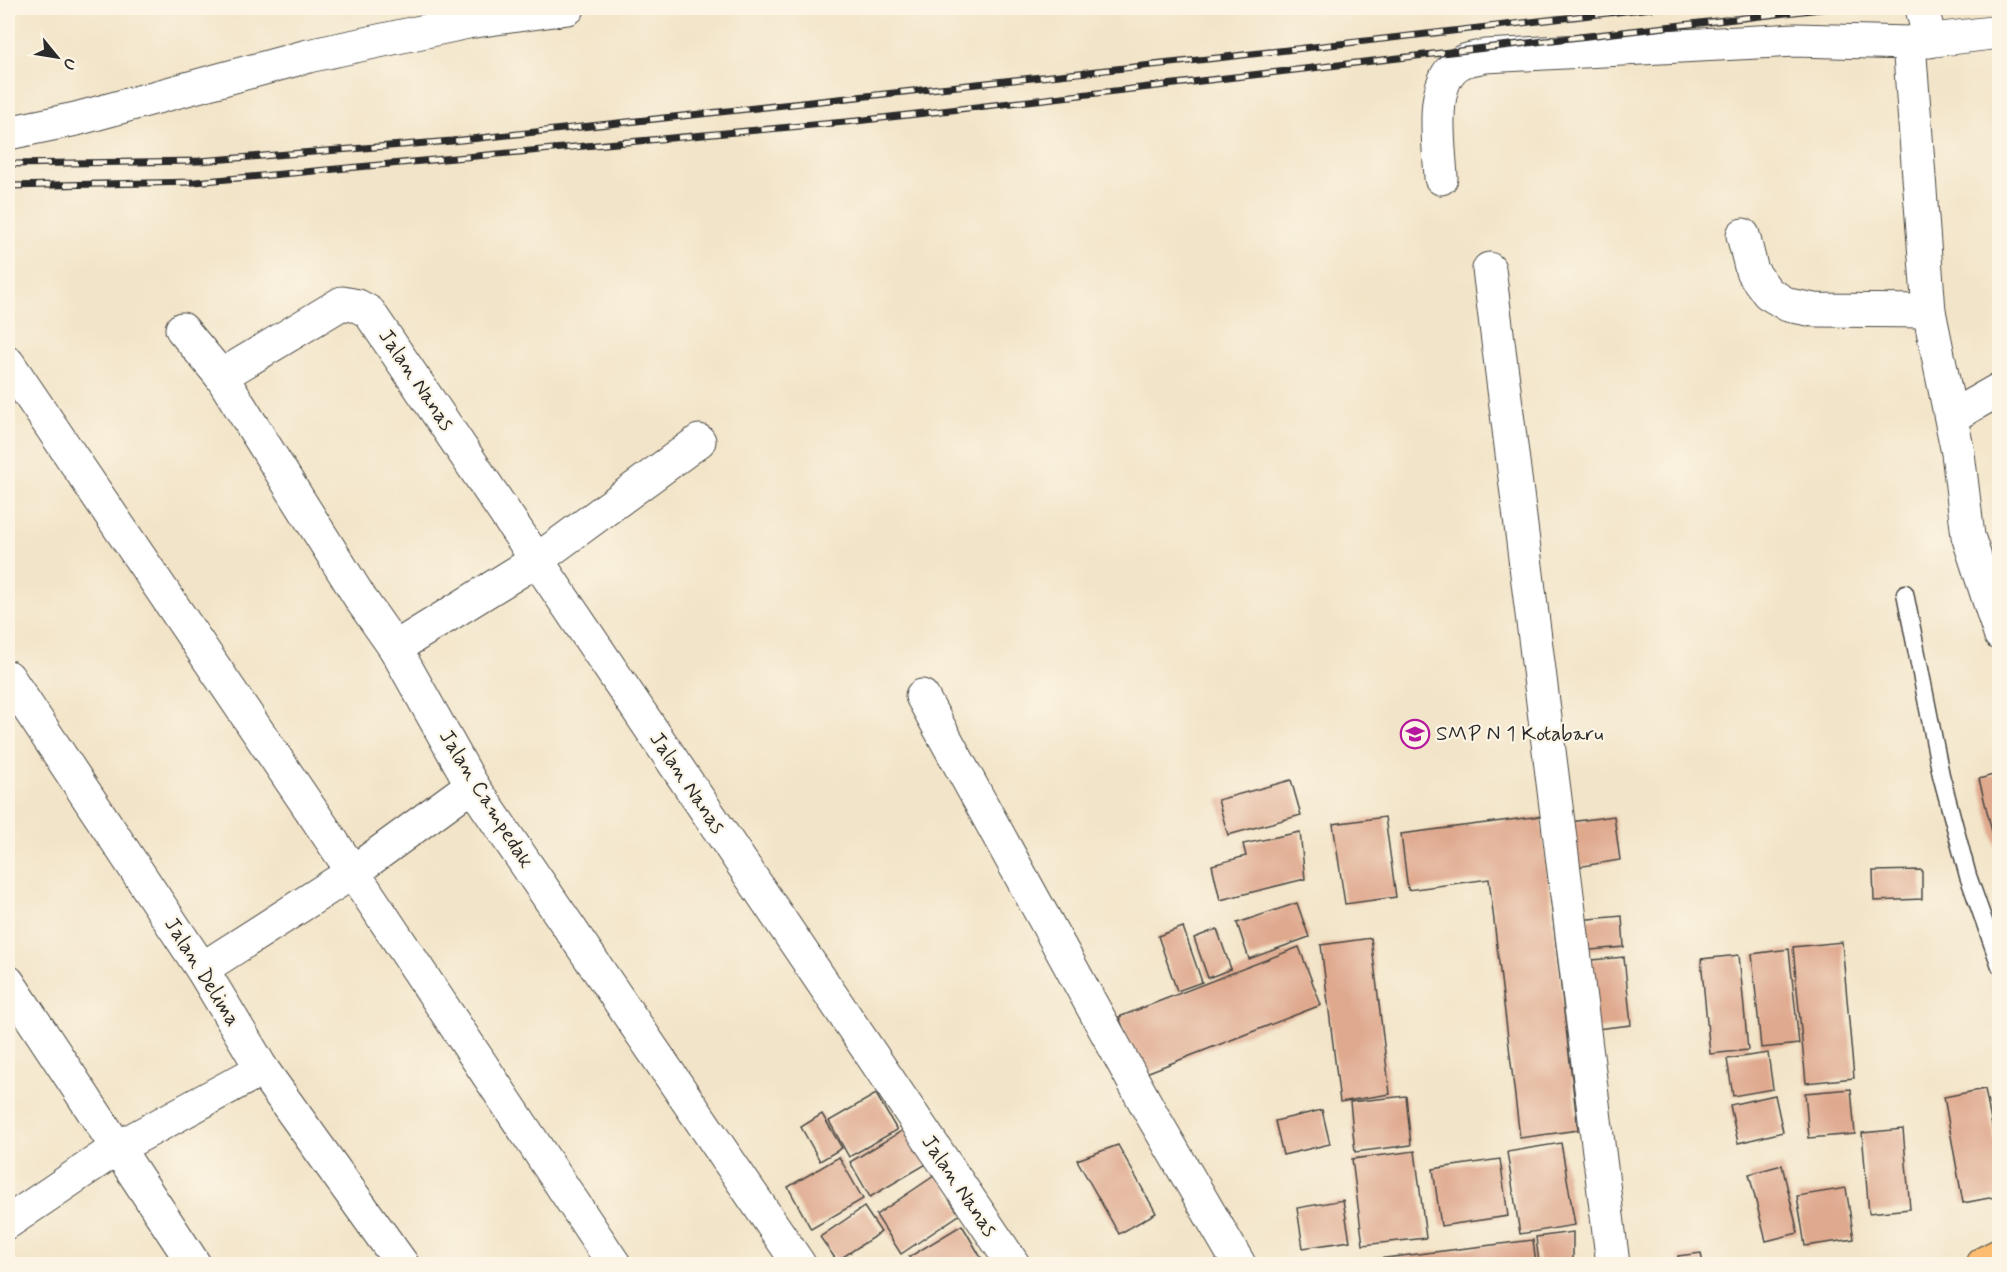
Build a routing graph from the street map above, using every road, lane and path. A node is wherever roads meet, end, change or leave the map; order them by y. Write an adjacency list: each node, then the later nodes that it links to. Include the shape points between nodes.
1 (568, 8): 5 (street, via 468,22 308,56)
2 (1922, 8): 4 (street)
3 (2000, 32): 4 (street)
4 (1919, 42): 6 (street, via 1796,40 1485,56 1460,62 1440,89); 9 (street)
5 (8, 133)
6 (1441, 178)
7 (1743, 235): 9 (street, via 1752,271 1768,293 1788,304 1814,309)
8 (1489, 269): 37 (street)
9 (1929, 311): 14 (street)
10 (182, 329): 12 (street, Jalan Campedak)
11 (8, 363): 23 (street)
12 (221, 376): 16 (street, Jalan Nanas, via 342,303 369,312); 19 (street, Jalan Campedak)
13 (2000, 389): 14 (street)
14 (1951, 417): 18 (street, via 1968,536)
15 (699, 441): 16 (street)
16 (537, 560): 19 (street); 35 (street, Jalan Nanas)
17 (1905, 594): 24 (lane, via 1941,775 1968,876)
18 (2000, 634)
19 (395, 648): 22 (street, Jalan Campedak)
20 (8, 677): 25 (street, Jalan Delima)
21 (922, 696): 36 (street, via 1146,1104)
22 (472, 785): 23 (street); 34 (street, Jalan Campedak)
23 (353, 872): 25 (street); 33 (street)
24 (2000, 966)
25 (202, 969): 27 (street, Jalan Delima)
26 (8, 982): 28 (street)
27 (262, 1069): 28 (street); 32 (street, Jalan Delima)
28 (117, 1148): 29 (street); 31 (street)
29 (8, 1222)
30 (2000, 1255): 38 (highway)
31 (194, 1264)
32 (402, 1264)
33 (614, 1264)
34 (799, 1264)
35 (1013, 1264)
36 (1239, 1264)
37 (1613, 1264)
38 (1982, 1264)

